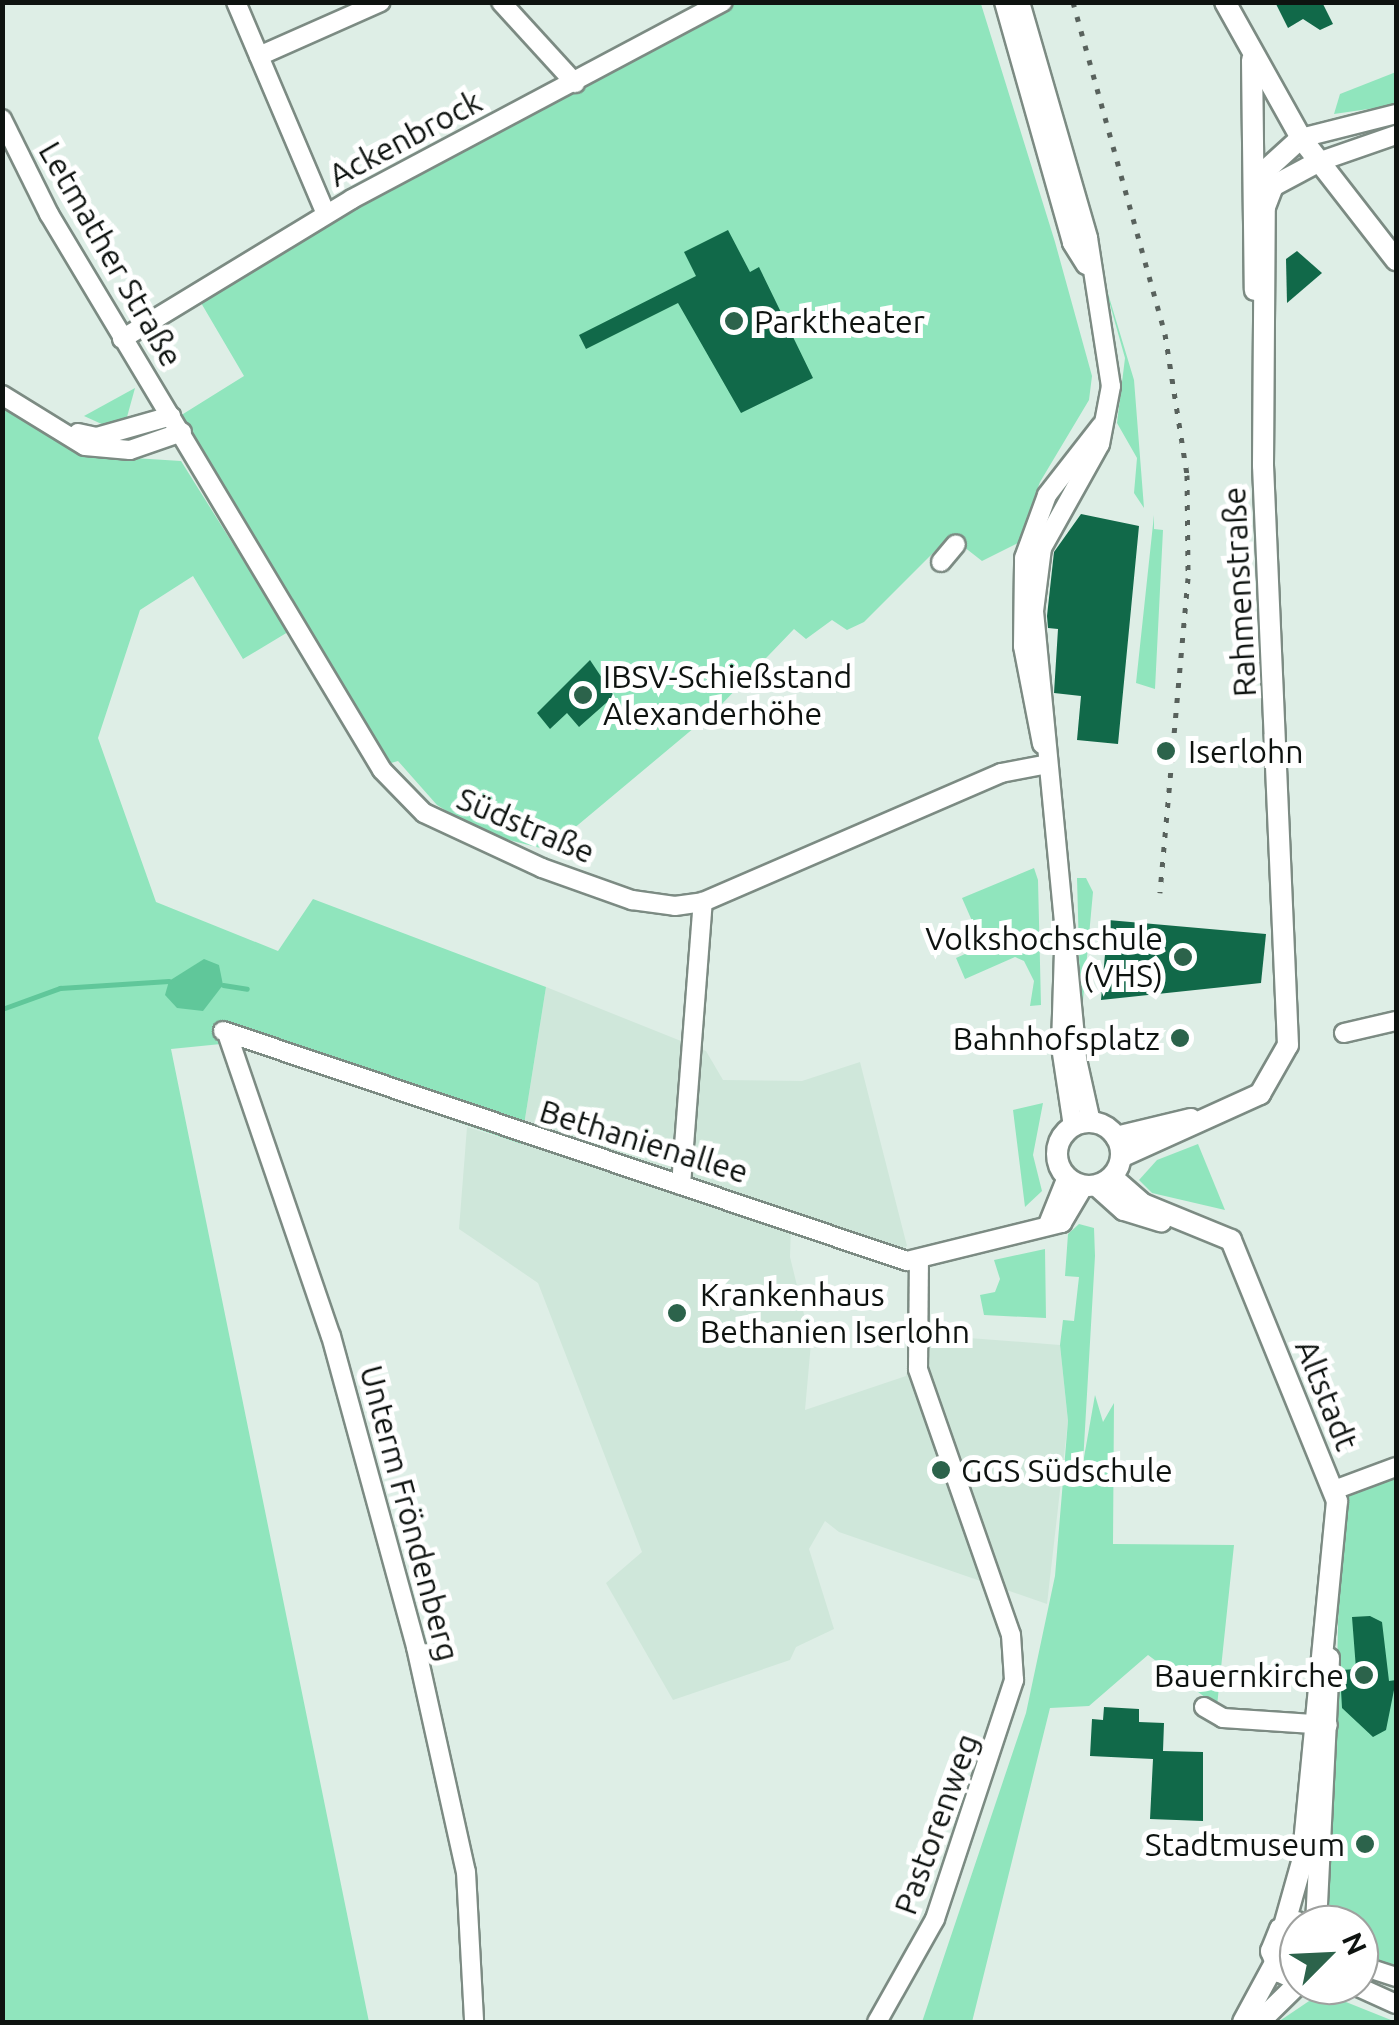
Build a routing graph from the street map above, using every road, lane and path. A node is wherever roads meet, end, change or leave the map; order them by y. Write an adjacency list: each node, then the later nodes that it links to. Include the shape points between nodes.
1 (236, 2): 9 (street)
2 (381, 2): 9 (street)
3 (500, 2): 10 (street)
4 (723, 2): 10 (street, Ackenbrock)
5 (1004, 2): 19 (street, via 1072,243)
6 (1016, 2): 19 (street, via 1080,212)
7 (1224, 2): 8 (main road)
8 (1252, 54): 14 (main road); 16 (main road, Rahmenstraße)
9 (259, 56): 17 (street)
10 (575, 82): 17 (street, Ackenbrock)
11 (1396, 114): 14 (street)
12 (2, 120): 21 (street, Letmather Straße)
13 (1396, 136): 15 (street)
14 (1301, 138): 15 (main road); 16 (main road)
15 (1318, 162): 18 (main road); 20 (main road, Rahmenstraße, via 1272,186 1265,207)
16 (1255, 180): 20 (main road, Rahmenstraße, via 1251,256)
17 (326, 214): 21 (street, Ackenbrock)
18 (1396, 260)
19 (1086, 266): 26 (street, via 1112,386 1101,426 1047,495 1024,558 1022,646)
20 (1262, 326): 32 (main road, Rahmenstraße, via 1289,1030 1272,1083)
21 (122, 338): 23 (street, Letmather Straße)
22 (2, 395): 23 (street, via 84,446 130,450)
23 (176, 424): 27 (street, Südstraße, via 400,793 462,836 626,898)
24 (956, 544): 25 (street)
25 (941, 562)
26 (1048, 764): 27 (street, Südstraße, via 1001,773); 31 (street)
27 (703, 902): 33 (street)
28 (1396, 1022): 30 (street)
29 (225, 1032): 33 (street, Bethanienallee); 45 (street, Unterm Fröndenberg, via 331,1336 416,1647 466,1872)
30 (1344, 1033)
31 (1082, 1124): 32 (main road); 32 (main road, via 1058,1148)
32 (1100, 1170): 34 (street, via 1048,1224); 36 (main road, Altstadt, via 1131,1214 1202,1225 1234,1246)
33 (681, 1184): 34 (street, Bethanienallee)
34 (918, 1262): 46 (street, Pastorenweg, via 920,1378 1011,1635 1008,1707 935,1919)
35 (1396, 1467): 36 (street)
36 (1334, 1490): 38 (main road, Altstadt)
37 (1204, 1707): 38 (street, via 1224,1718)
38 (1320, 1724): 39 (main road, Altstadt); 40 (main road, Altstadt)
39 (1290, 1905)
40 (1315, 1905)
41 (1279, 1933): 42 (main road, Altstadt, via 1272,1943)
42 (1274, 1964): 43 (main road); 47 (main road, Altstadt)
43 (1279, 1968)
44 (1279, 2002): 48 (main road)
45 (474, 2022)
46 (877, 2022)
47 (1243, 2022)
48 (1259, 2022)

